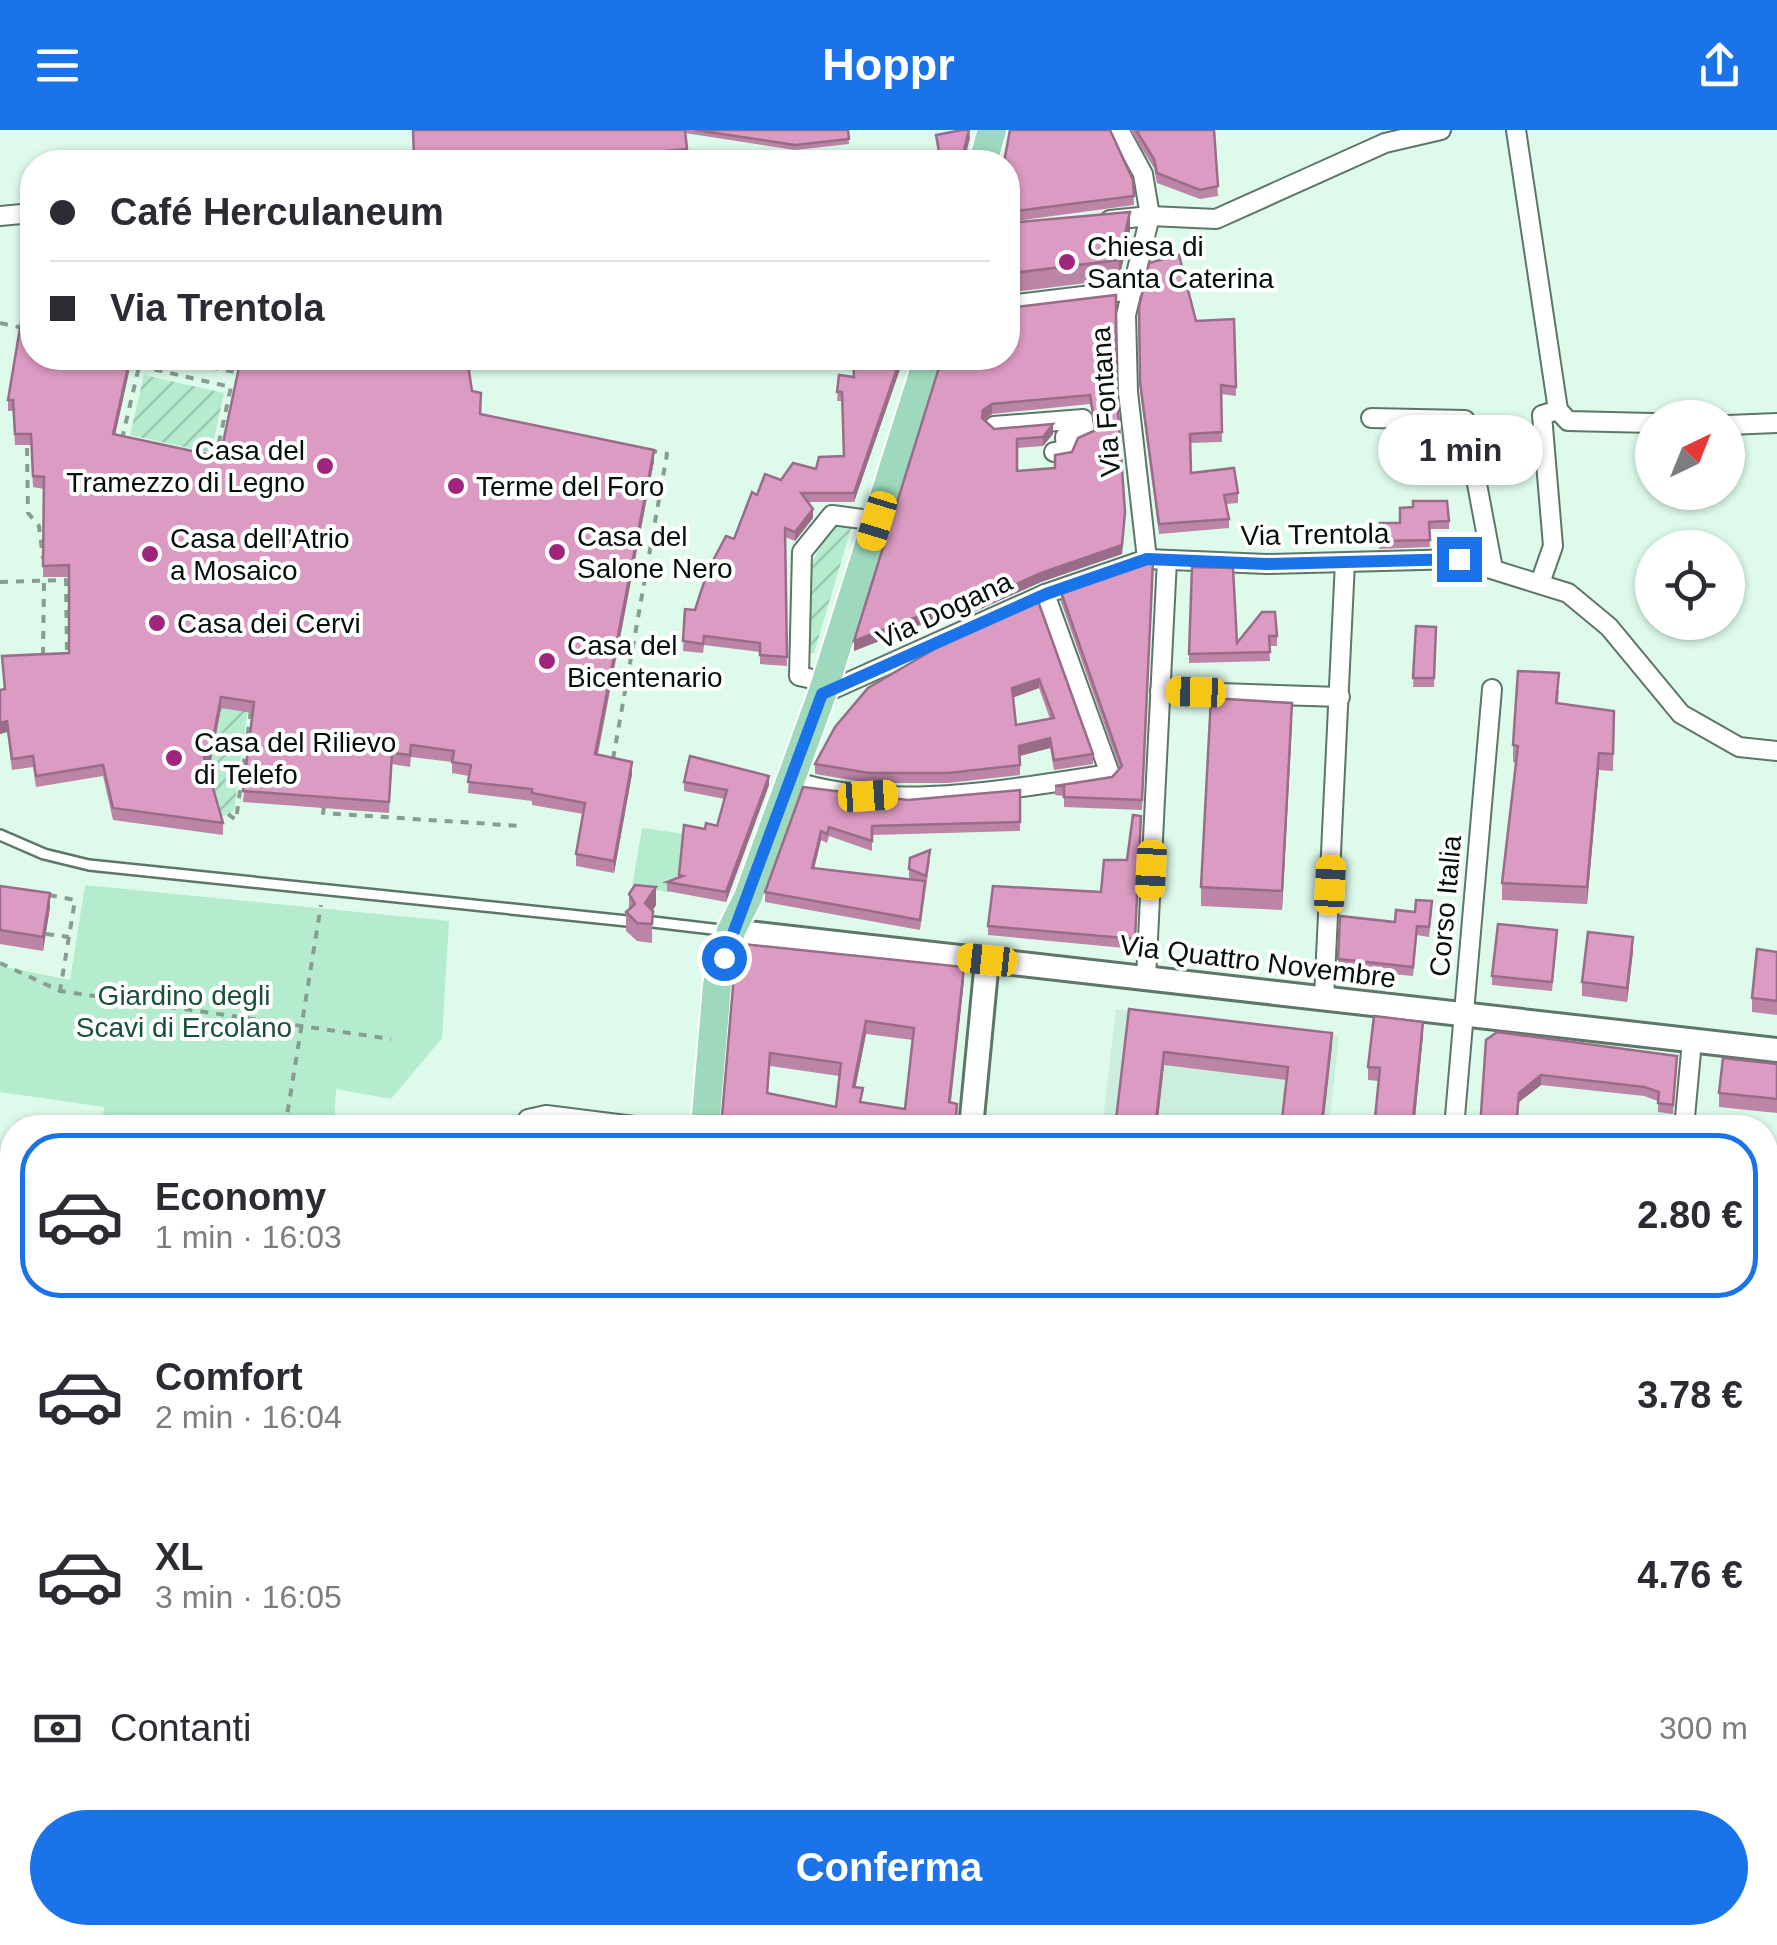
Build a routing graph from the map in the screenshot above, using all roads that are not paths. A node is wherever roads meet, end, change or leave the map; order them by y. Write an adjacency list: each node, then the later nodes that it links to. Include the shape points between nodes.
1 (1119, 130): 4 (street, Via Fontana, via 1142,174)
2 (1441, 130): 4 (street, via 1385,143 1216,219)
3 (1516, 130): 9 (street)
4 (1150, 216): 5 (street); 6 (street, Via Fontana)
5 (1091, 222)
6 (1132, 290): 7 (street); 17 (street, Via Fontana, via 1125,421)
7 (1020, 304)
8 (924, 370): 16 (main road)
9 (1558, 410): 11 (street, via 1568,421); 21 (street, via 1542,414 1553,546)
10 (1371, 418): 20 (street, via 1465,420)
11 (1635, 423)
12 (1777, 423): 13 (street)
13 (1745, 424)
14 (994, 426): 15 (street, via 1087,424 1084,434 1065,438 1066,451)
15 (1054, 452)
16 (877, 521): 23 (main road); 23 (street, via 832,515 802,552 800,676)
17 (1147, 559): 18 (street, Via Trentola); 22 (street, Via Dogana)
18 (1167, 560): 19 (street, Via Trentola); 25 (street)
19 (1345, 562): 20 (street, Via Trentola, via 1459,559); 26 (street)
20 (1493, 568): 21 (street, Via Trentola)
21 (1540, 583): 27 (street, Via Trentola, via 1568,593 1609,627 1681,714 1739,747)
22 (1046, 594): 23 (street, Via Dogana); 28 (street, via 1110,774 1012,788 868,796 832,794)
23 (824, 688): 28 (main road)
24 (1492, 689): 36 (street, Corso Italia)
25 (1160, 692): 26 (street); 34 (street)
26 (1340, 697): 35 (street)
27 (1777, 751)
28 (790, 780): 32 (main road)
29 (0, 835): 30 (lane, via 89,865)
30 (627, 921)
31 (653, 922): 32 (lane)
32 (732, 931): 33 (street, Via Quattro Novembre); 39 (main road, via 717,984)
33 (987, 960): 34 (street, Via Quattro Novembre); 40 (street)
34 (1146, 978): 35 (street, Via Quattro Novembre)
35 (1324, 998): 36 (street, Via Quattro Novembre)
36 (1463, 1017): 37 (street, Via Quattro Novembre); 41 (street, Corso Italia)
37 (1692, 1041): 38 (street, Via Quattro Novembre); 42 (street)
38 (1777, 1050)
39 (706, 1115)
40 (972, 1115)
41 (1455, 1115)
42 (1685, 1115)

